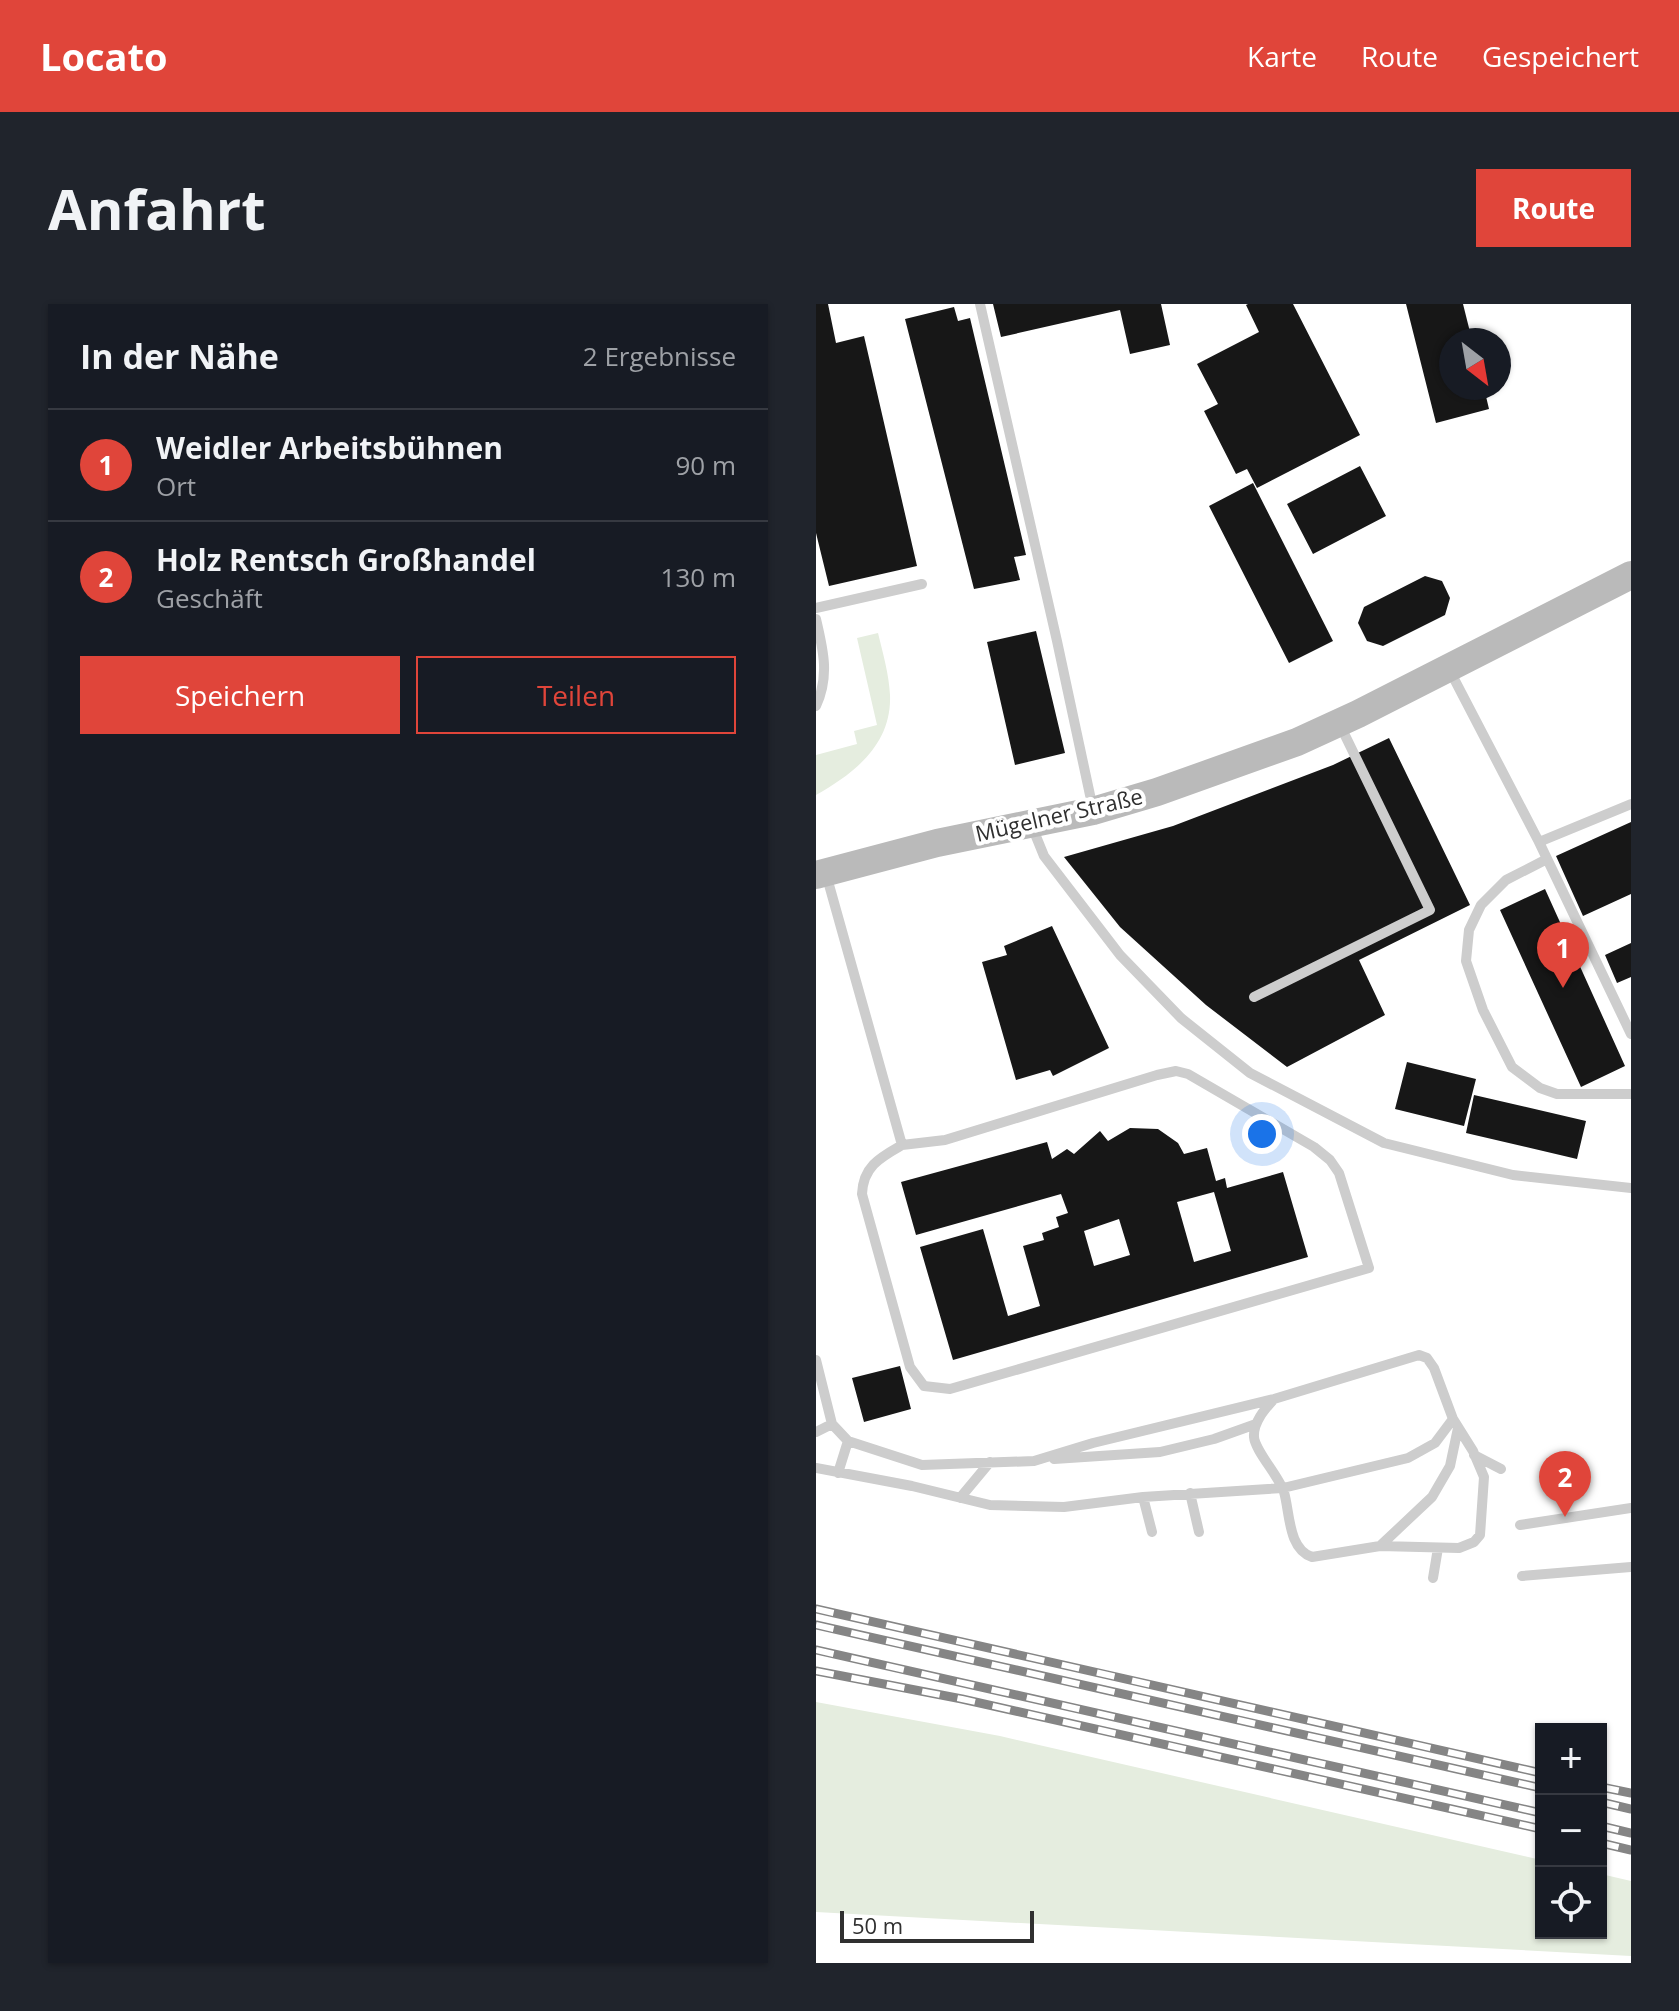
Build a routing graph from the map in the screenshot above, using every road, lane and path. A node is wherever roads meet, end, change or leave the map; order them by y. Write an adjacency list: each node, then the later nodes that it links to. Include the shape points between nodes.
1 (980, 304): 10 (lane)
2 (1631, 575): 6 (street, Mügelner Straße)
3 (922, 584): 4 (lane)
4 (816, 608)
5 (816, 619): 7 (lane, via 825,666)
6 (1449, 668): 8 (street, Mügelner Straße); 12 (lane)
7 (816, 706)
8 (1339, 723): 10 (street, Mügelner Straße); 15 (lane, via 1430,910)
9 (1631, 804): 12 (lane)
10 (1093, 811): 11 (street, Mügelner Straße)
11 (1031, 824): 14 (street, Mügelner Straße); 19 (lane, via 1044,856 1120,955 1181,1018 1250,1073 1384,1143 1513,1175)
12 (1539, 842): 13 (lane)
13 (1547, 859): 16 (lane); 17 (lane, via 1506,880 1481,905 1469,930 1466,961 1483,1010 1512,1067 1540,1088 1557,1094)
14 (821, 873): 18 (lane)
15 (1254, 997)
16 (1631, 1034)
17 (1631, 1094)
18 (902, 1145): 18 (lane, via 945,1140 1157,1075 1188,1074 1330,1160 1339,1173 1369,1268 950,1389 924,1386 910,1367 862,1194 868,1170)
19 (1631, 1188)
20 (816, 1360): 21 (lane)
21 (817, 1372): 23 (lane)
22 (1274, 1399): 24 (lane); 25 (lane, via 1419,1355 1434,1368); 29 (lane)
23 (832, 1424): 26 (lane); 27 (lane)
24 (1256, 1424): 29 (lane, via 1160,1452); 34 (lane, via 1254,1439)
25 (1456, 1424): 28 (lane); 34 (lane, via 1408,1458); 42 (lane, via 1450,1466 1432,1497)
26 (816, 1432)
27 (848, 1441): 30 (lane, via 922,1465); 33 (lane)
28 (1474, 1455): 32 (lane); 43 (lane, via 1484,1477 1480,1535 1459,1548)
29 (1034, 1461): 30 (lane)
30 (990, 1462): 37 (lane)
31 (816, 1468): 33 (lane)
32 (1501, 1469)
33 (838, 1473): 37 (lane)
34 (1283, 1488): 35 (lane); 42 (lane, via 1296,1545 1303,1554)
35 (1190, 1493): 36 (lane); 41 (lane)
36 (1143, 1497): 37 (lane, via 1064,1507 990,1505); 40 (lane)
37 (960, 1498)
38 (1631, 1508): 39 (lane)
39 (1520, 1525)
40 (1152, 1532)
41 (1199, 1532)
42 (1380, 1546): 43 (lane)
43 (1438, 1548): 46 (lane)
44 (1631, 1567): 45 (lane)
45 (1522, 1576)
46 (1433, 1578)

